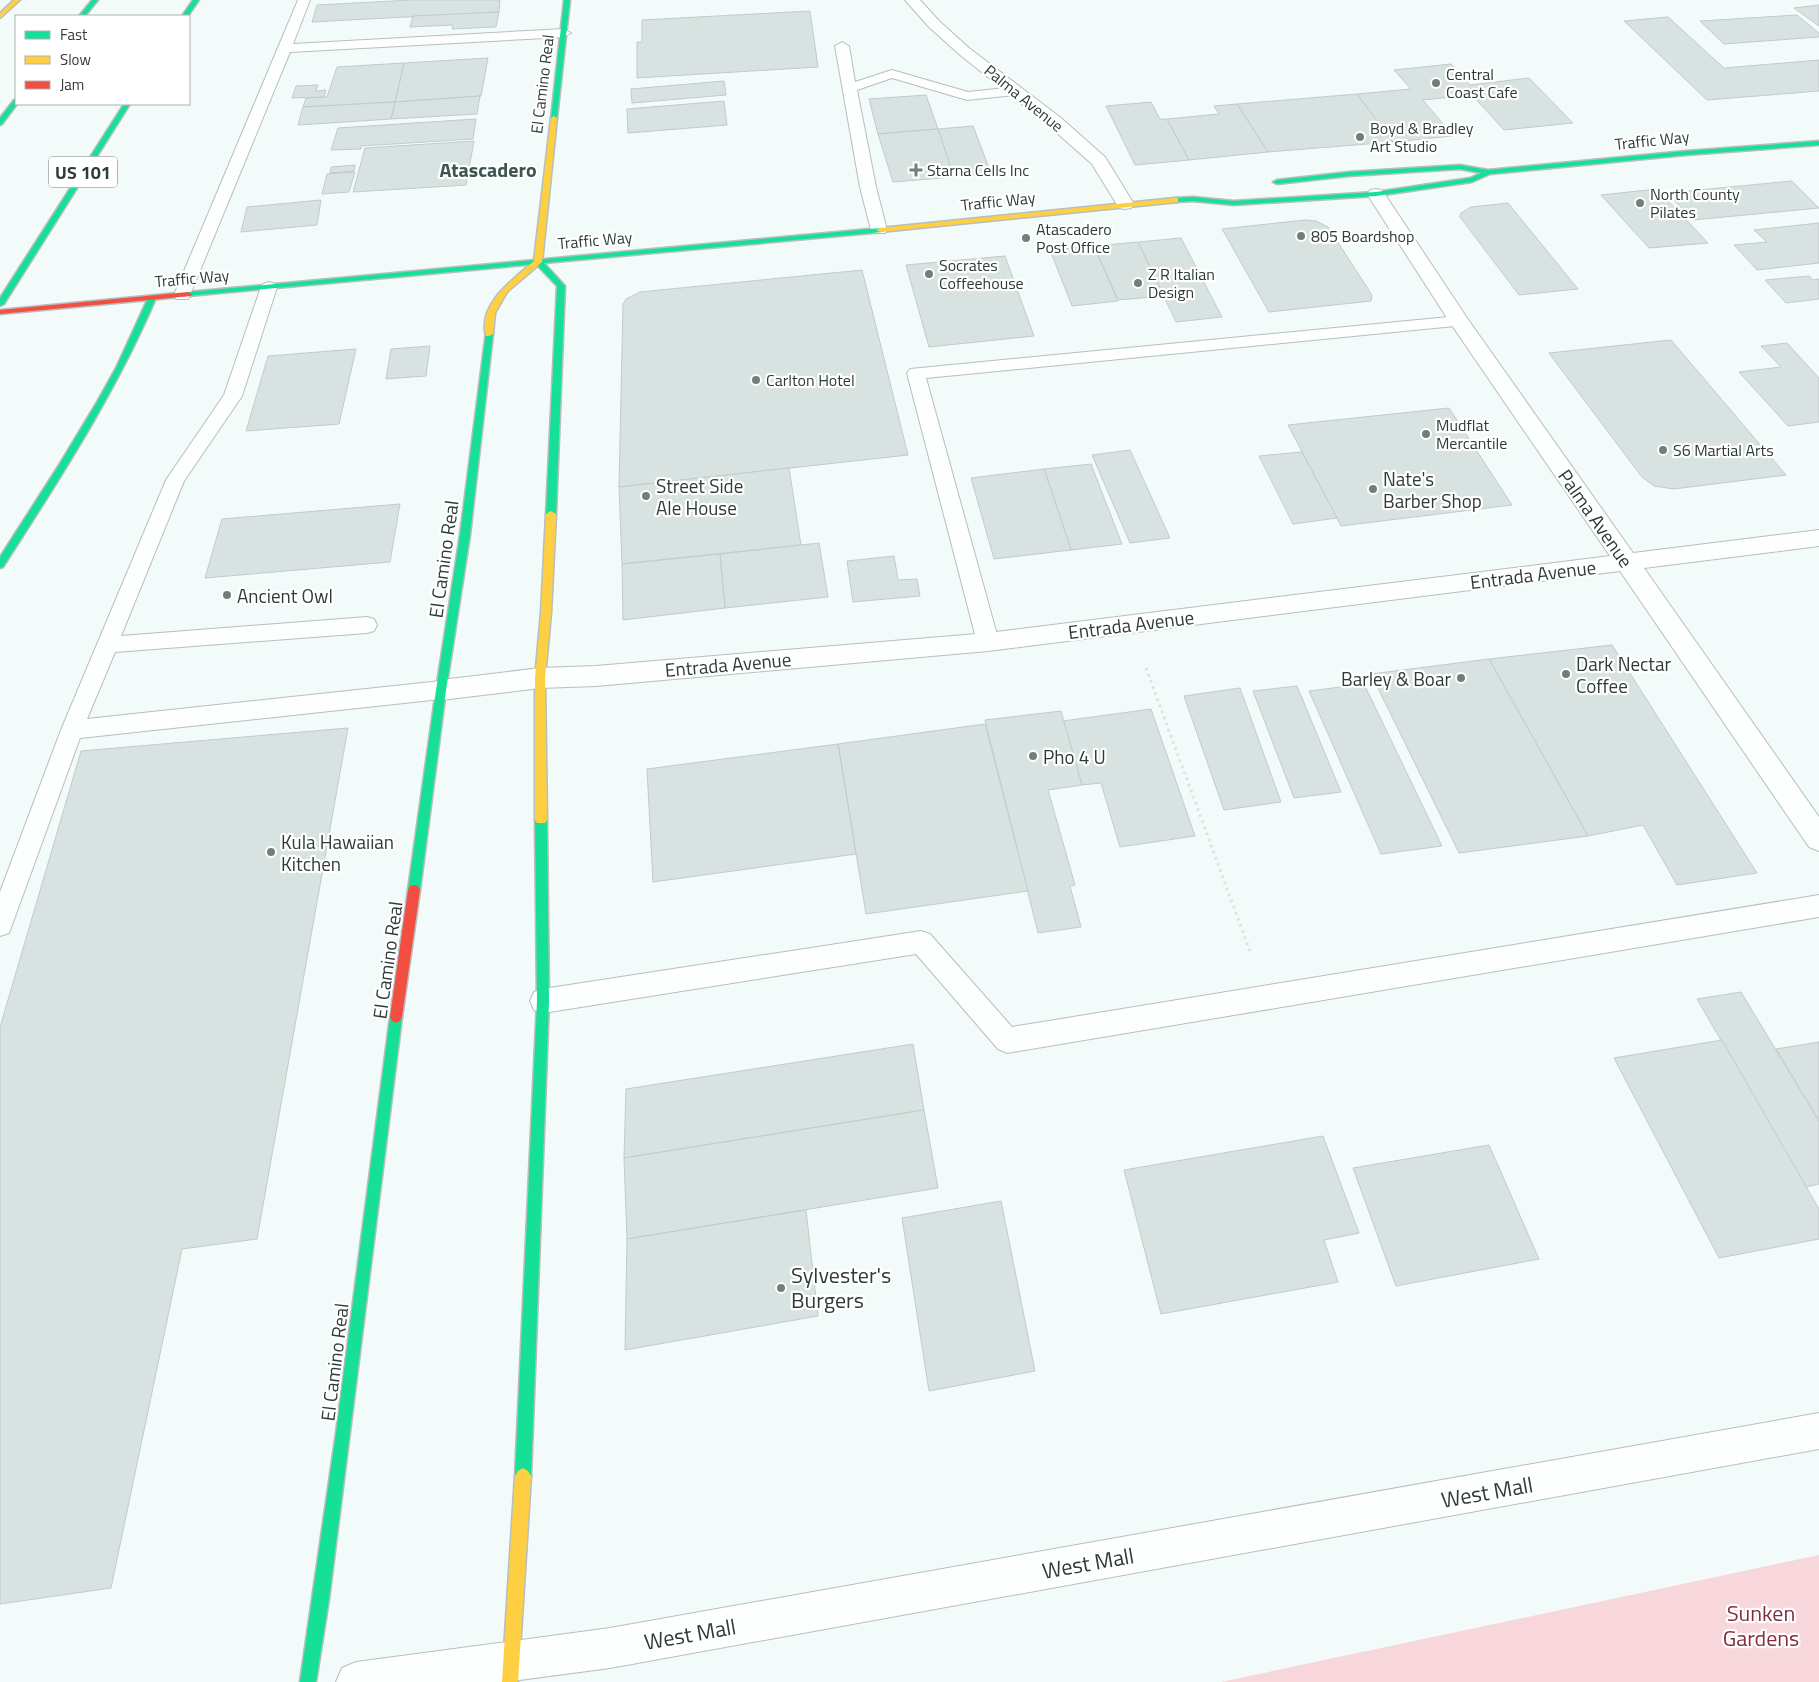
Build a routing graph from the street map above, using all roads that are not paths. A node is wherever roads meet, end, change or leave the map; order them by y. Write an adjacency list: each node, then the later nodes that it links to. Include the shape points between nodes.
1 (17, 0): 9 (main road)
2 (95, 0): 7 (main road)
3 (196, 0): 8 (main road)
4 (304, 0): 12 (lane)
5 (567, 0): 10 (main road, El Camino Real)
6 (912, 0): 14 (street, Palma Avenue, via 940,29)
7 (83, 15)
8 (186, 15)
9 (0, 16)
10 (564, 33): 12 (lane); 26 (main road, El Camino Real)
11 (842, 46): 13 (lane)
12 (285, 48): 28 (lane)
13 (850, 88): 14 (lane, via 892,74 967,96); 25 (lane)
14 (1015, 91): 24 (street, Palma Avenue, via 1099,161)
15 (15, 102): 17 (main road)
16 (126, 105): 30 (main road, US 101)
17 (0, 123)
18 (1819, 143): 19 (main road, Traffic Way)
19 (1488, 172): 20 (main road, Traffic Way, via 1460,167); 22 (main road, Traffic Way, via 1472,180)
20 (1261, 184)
21 (1221, 188): 23 (main road, Traffic Way)
22 (1376, 194): 23 (main road, Traffic Way, via 1234,203); 32 (street, Palma Avenue)
23 (1193, 199): 24 (main road, Traffic Way)
24 (1125, 204): 25 (main road, Traffic Way)
25 (879, 230): 26 (main road, Traffic Way)
26 (538, 262): 27 (main road, Traffic Way); 39 (main road, via 561,286); 40 (main road, El Camino Real, via 504,291 490,313 465,535)
27 (269, 286): 28 (main road, Traffic Way); 38 (lane, via 233,396 175,480)
28 (182, 295): 29 (main road, Traffic Way)
29 (152, 298): 31 (main road, Traffic Way); 35 (main road, via 140,331 115,380)
30 (0, 304)
31 (0, 312)
32 (1459, 321): 34 (street, Palma Avenue); 37 (lane, via 916,374)
33 (1819, 538): 34 (street, Entrada Avenue)
34 (1626, 562): 37 (street, Entrada Avenue); 42 (street, Palma Avenue)
35 (0, 565)
36 (367, 625): 38 (lane)
37 (988, 642): 39 (street, Entrada Avenue)
38 (107, 645): 41 (lane)
39 (540, 678): 40 (street, Entrada Avenue); 45 (main road)
40 (441, 690): 41 (lane); 48 (main road, El Camino Real, via 371,1202 330,1544)
41 (72, 730): 44 (lane)
42 (1819, 839)
43 (1819, 906): 45 (lane, via 1007,1040 921,942)
44 (0, 925)
45 (543, 1001): 47 (main road, via 521,1519)
46 (1819, 1431): 47 (street, West Mall, via 610,1648)
47 (510, 1671): 49 (street, West Mall)
48 (308, 1682)
49 (356, 1682)

